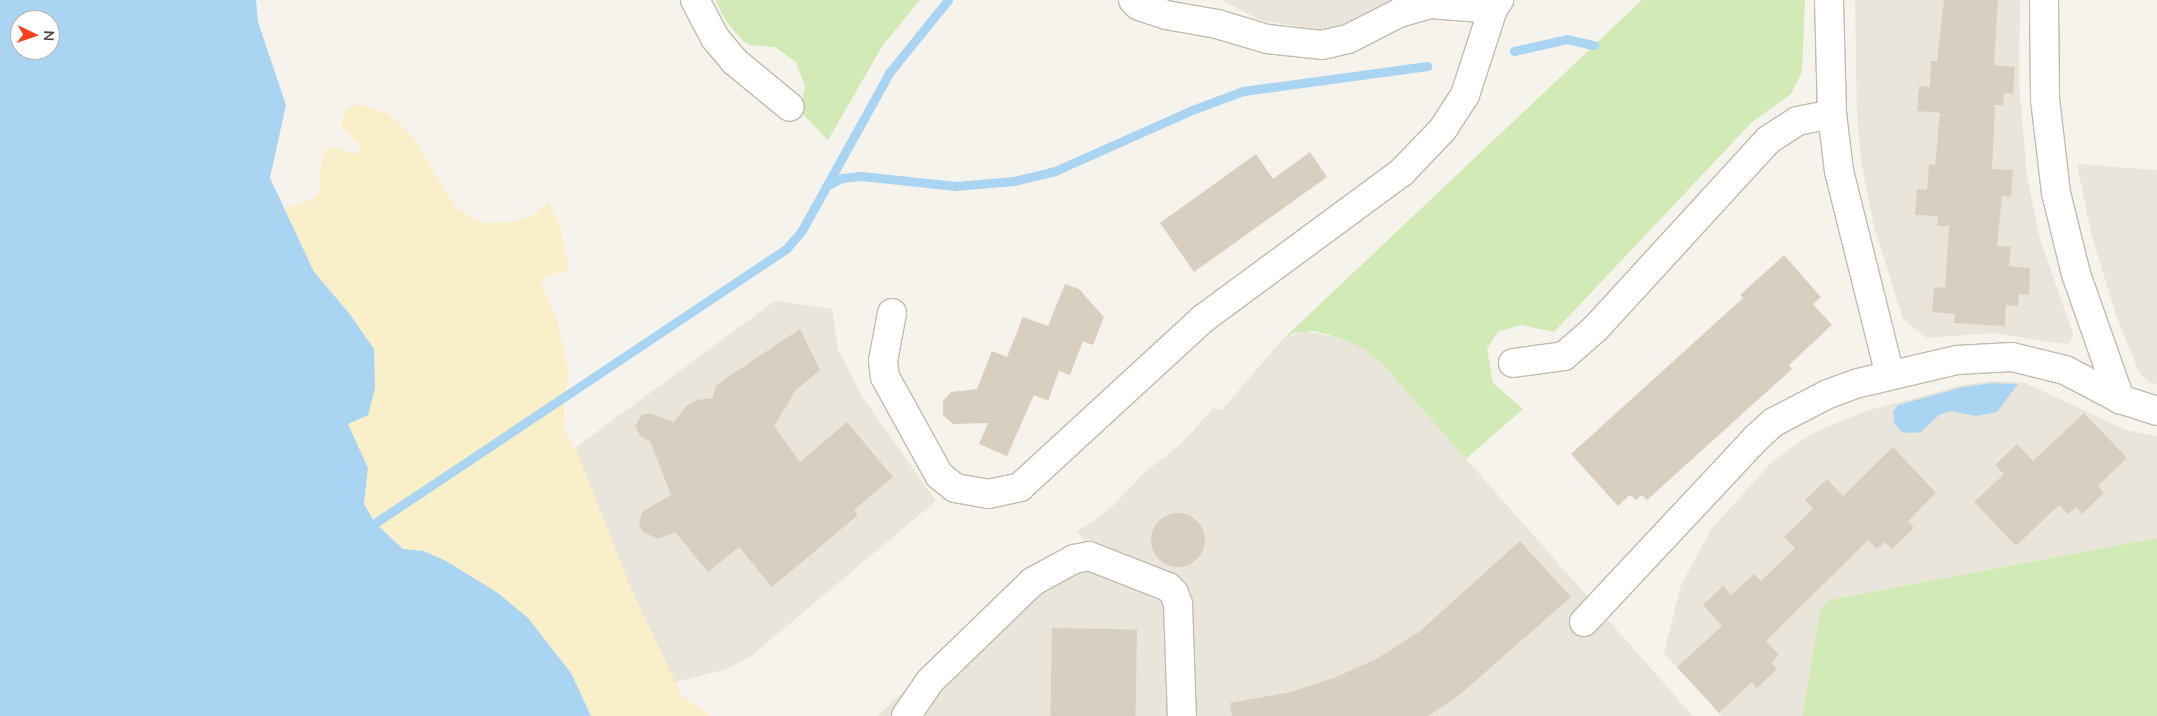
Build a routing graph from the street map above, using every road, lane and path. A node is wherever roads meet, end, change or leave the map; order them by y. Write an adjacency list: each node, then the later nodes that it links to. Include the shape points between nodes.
1 (695, 0): 8 (street, via 711,31 734,61)
2 (1132, 0): 7 (street, via 1139,6 1166,15)
3 (1198, 0): 7 (street)
4 (1829, 0): 9 (street)
5 (2044, 0): 13 (street, via 2044,99 2056,193 2076,274)
6 (1496, 5): 7 (street, via 1431,4 1399,12 1348,39 1322,44 1267,39); 10 (street, via 1465,95 1443,129 1401,173 1204,318 1020,487 988,494 955,488 939,475 885,377 882,361)
7 (1218, 24)
8 (790, 107)
9 (1832, 114): 11 (street, via 1789,125 1768,140 1596,329 1564,356); 12 (street, via 1839,171 1852,233)
10 (892, 313)
11 (1513, 362)
12 (1890, 375): 13 (street, via 1978,356 2012,357 2065,370); 15 (street, via 1828,394 1774,422)
13 (2120, 399): 14 (street)
14 (2157, 411)
15 (1584, 622)
16 (906, 716): 17 (street, via 930,681 1032,582 1074,560 1089,556 1168,587 1174,593 1178,604)
17 (1182, 716)

